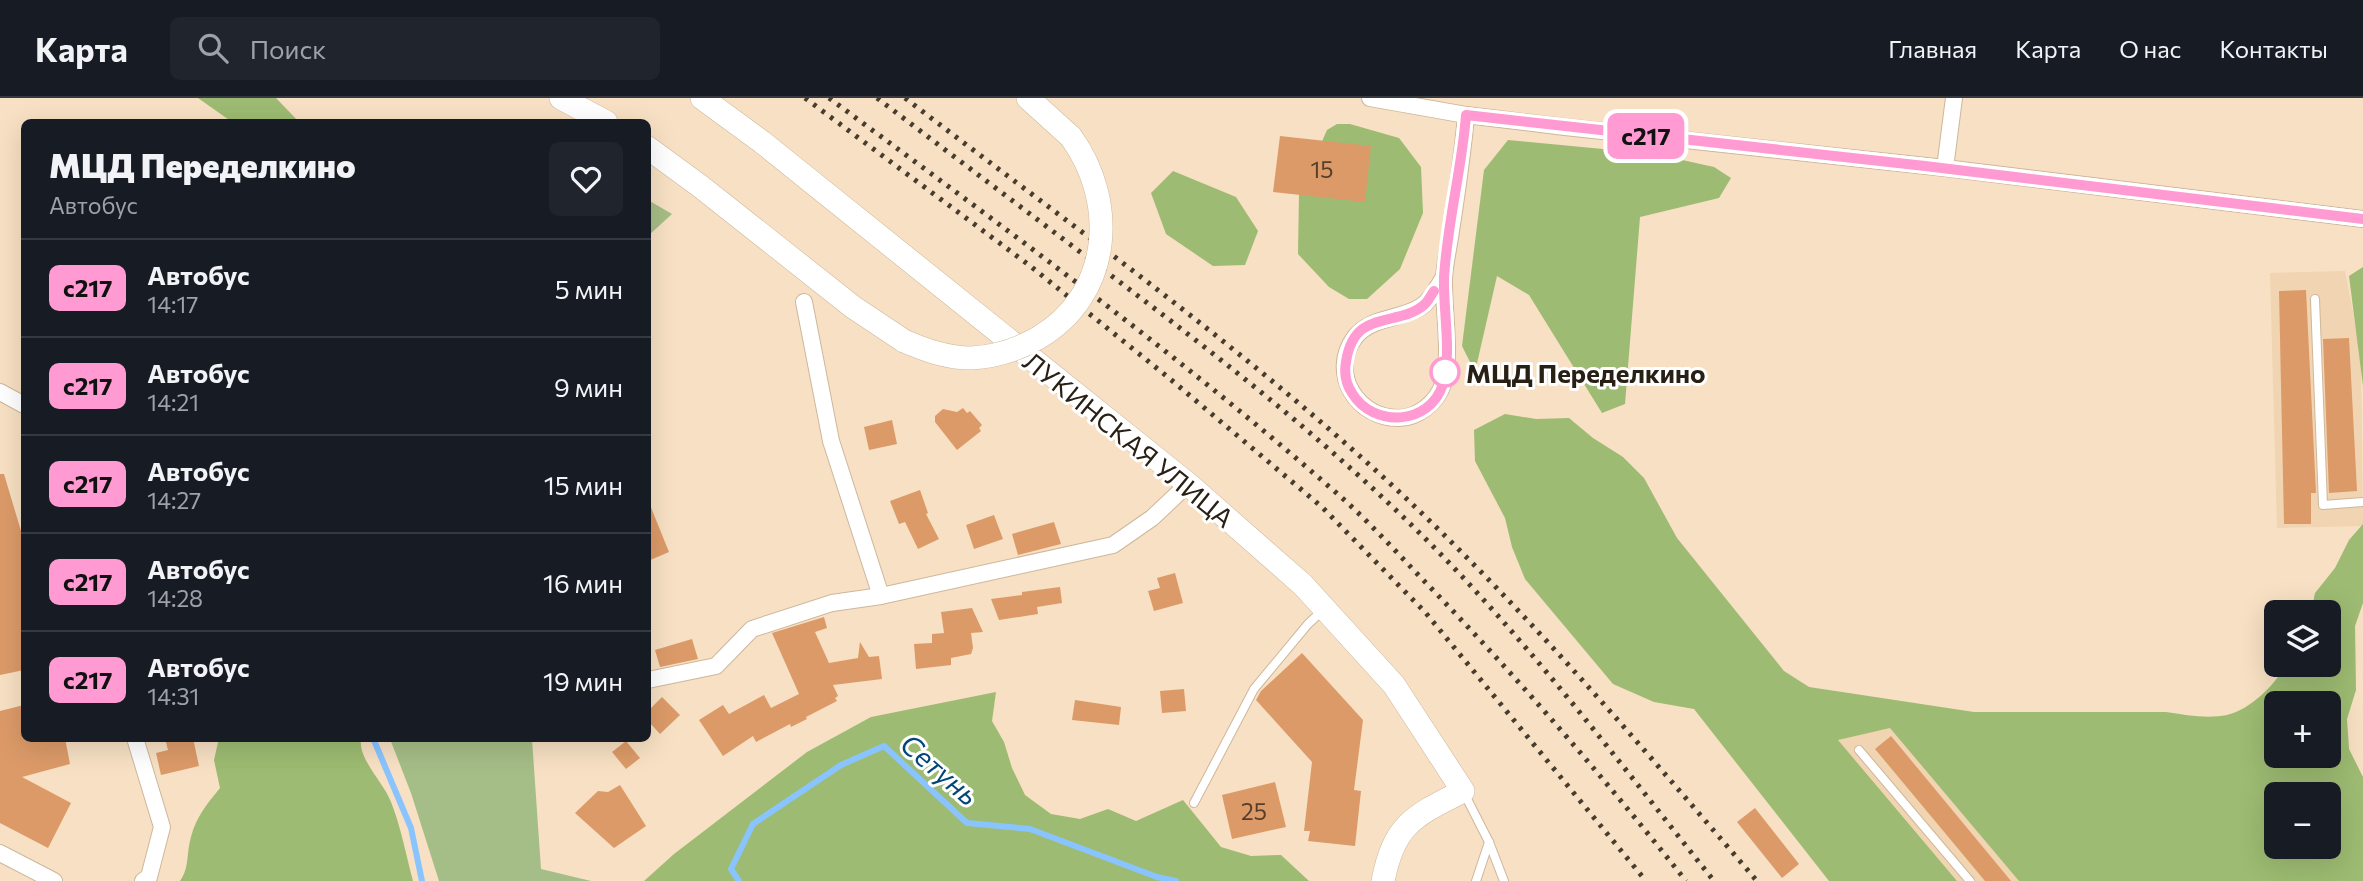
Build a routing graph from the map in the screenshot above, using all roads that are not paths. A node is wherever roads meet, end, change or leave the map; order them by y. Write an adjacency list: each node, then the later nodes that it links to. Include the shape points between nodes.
1 (561, 98): 7 (street)
2 (702, 98): 16 (street, ЛУКИНСКАЯ УЛИЦА)
3 (1028, 98): 8 (street, bridge, via 1071,137 1093,173 1102,219 1101,242 1087,288 1074,307 1047,333 995,355 948,355 904,341 870,320)
4 (1370, 98): 6 (street)
5 (1954, 98): 9 (street)
6 (1466, 115): 9 (street); 11 (street)
7 (600, 119)
8 (651, 150)
9 (1945, 168): 10 (street)
10 (2363, 219)
11 (1444, 277): 11 (street, via 1424,305 1369,325 1347,352 1348,386 1370,412 1387,418 1421,412 1443,385)
12 (2315, 299): 17 (lane, via 2323,505)
13 (804, 302): 18 (street, via 831,441)
14 (0, 392): 15 (street)
15 (21, 403)
16 (1188, 485): 18 (street, via 1113,545); 19 (street, ЛУКИНСКАЯ УЛИЦА)
17 (2363, 502)
18 (881, 596): 20 (street, via 832,603 752,629 716,666)
19 (1325, 608): 23 (street, ЛУКИНСКАЯ УЛИЦА, via 1394,685); 24 (lane, via 1254,689)
20 (651, 679)
21 (136, 742): 28 (street, via 162,827 149,877)
22 (1859, 750): 32 (lane)
23 (1463, 791): 25 (lane, ЛУКИНСКАЯ УЛИЦА); 29 (street, via 1423,811 1402,830 1393,843)
24 (1194, 803)
25 (1489, 842): 30 (lane); 31 (lane, ЛУКИНСКАЯ УЛИЦА)
26 (0, 853): 27 (street)
27 (54, 881)
28 (142, 881)
29 (1383, 881)
30 (1476, 881)
31 (1504, 881)
32 (1970, 881)

